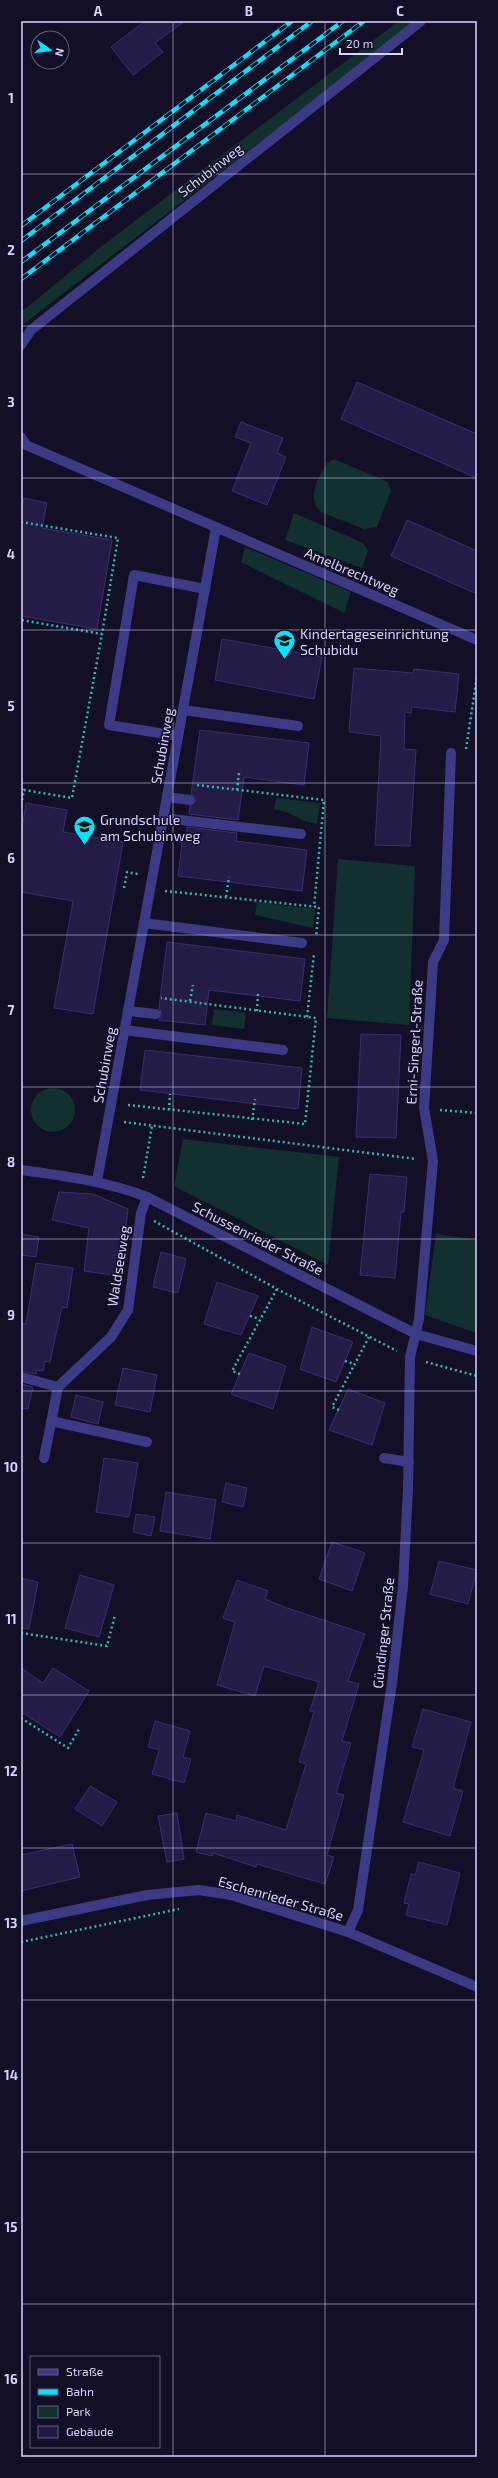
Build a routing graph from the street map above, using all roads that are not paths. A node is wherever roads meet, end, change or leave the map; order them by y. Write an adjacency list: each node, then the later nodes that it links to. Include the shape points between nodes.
1 (421, 21): 2 (street, Schubinweg, via 31,330)
2 (21, 345)
3 (21, 438): 4 (street, via 26,445)
4 (216, 528): 5 (street, Schubinweg); 6 (street, Amelbrechtweg)
5 (205, 589): 7 (street, Schubinweg); 9 (street, via 134,575 109,725)
6 (477, 640)
7 (183, 710): 8 (street); 9 (street, Schubinweg)
8 (298, 726)
9 (178, 736): 11 (street, Schubinweg)
10 (451, 752): 24 (street, Erni-Singerl-Straße, via 444,940 433,962 424,1108 433,1161)
11 (167, 797): 12 (street); 13 (street, Schubinweg)
12 (190, 800)
13 (163, 818): 14 (street); 15 (street, Schubinweg)
14 (301, 834)
15 (144, 923): 16 (street); 17 (street, Schubinweg)
16 (302, 943)
17 (128, 1011): 18 (street); 19 (street, Schubinweg)
18 (156, 1014)
19 (124, 1030): 20 (street); 22 (street, Schubinweg)
20 (283, 1050)
21 (21, 1170): 22 (street, Schussenrieder Straße)
22 (97, 1181): 23 (street, Schussenrieder Straße, via 121,1186)
23 (147, 1197): 24 (street, Schussenrieder Straße); 27 (street, Waldseeweg, via 141,1213 128,1310 111,1337)
24 (416, 1334): 25 (street, Schussenrieder Straße); 32 (street, Gündinger Straße, via 410,1357)
25 (477, 1351)
26 (21, 1377): 27 (street)
27 (58, 1387): 28 (street)
28 (51, 1421): 29 (street); 30 (street)
29 (147, 1442)
30 (44, 1458)
31 (384, 1458): 32 (street)
32 (409, 1462): 34 (street, Gündinger Straße, via 403,1586 392,1683 358,1910)
33 (21, 1921): 34 (street, Eschenrieder Straße, via 147,1895 199,1890 231,1895)
34 (348, 1932): 35 (street, Eschenrieder Straße)
35 (477, 1987)

